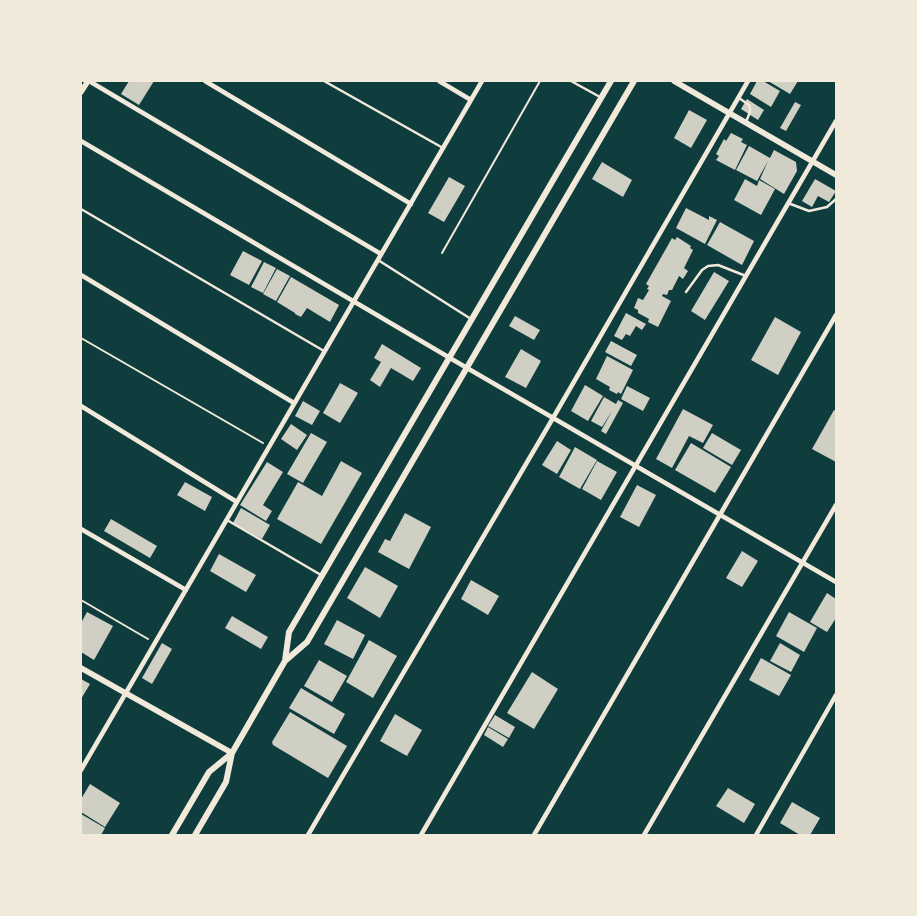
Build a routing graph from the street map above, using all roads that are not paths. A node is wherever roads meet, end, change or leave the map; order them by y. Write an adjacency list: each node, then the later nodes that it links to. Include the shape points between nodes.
1 (88, 81): 11 (street); 26 (street)
2 (206, 81): 24 (street)
3 (324, 81): 19 (lane)
4 (439, 81): 14 (street)
5 (482, 81): 14 (street)
6 (571, 81): 12 (lane)
7 (611, 81): 12 (main road)
8 (634, 81): 36 (main road)
9 (674, 81): 15 (street)
10 (748, 81): 13 (street)
11 (81, 92)
12 (601, 98): 33 (main road)
13 (738, 98): 15 (street); 17 (lane, via 750,108)
14 (471, 100): 19 (street)
15 (730, 114): 17 (street); 39 (street)
16 (836, 121): 20 (street)
17 (746, 123): 20 (street)
18 (81, 141): 31 (street)
19 (443, 148): 24 (street)
20 (812, 162): 21 (street); 23 (street)
21 (836, 175)
22 (836, 199): 23 (lane, via 827,207 809,211)
23 (788, 203): 29 (street)
24 (411, 204): 26 (street)
25 (81, 209): 34 (lane)
26 (382, 254): 27 (street)
27 (378, 260): 31 (street); 33 (lane)
28 (81, 275): 37 (street)
29 (746, 276): 30 (lane, via 718,264 708,266); 40 (street)
30 (686, 292)
31 (354, 302): 34 (street); 35 (street)
32 (836, 315): 43 (street)
33 (472, 319): 35 (main road)
34 (325, 351): 37 (street)
35 (450, 358): 36 (street); 47 (main road)
36 (467, 368): 39 (street); 50 (main road, via 307,642)
37 (294, 403): 41 (street)
38 (81, 406): 41 (street)
39 (553, 418): 40 (street); 58 (street)
40 (636, 466): 43 (street); 59 (street)
41 (237, 502): 44 (street)
42 (836, 505): 46 (street)
43 (720, 515): 46 (street); 60 (street)
44 (226, 520): 47 (lane); 49 (street)
45 (81, 529): 49 (street)
46 (802, 563): 48 (street); 61 (street)
47 (323, 576): 50 (main road, via 290,632)
48 (836, 582)
49 (186, 590): 52 (street)
50 (285, 661): 54 (main road)
51 (81, 668): 52 (street)
52 (126, 693): 54 (street); 55 (street)
53 (836, 695): 62 (street)
54 (232, 754): 56 (main road, via 209,772); 57 (main road, via 226,782)
55 (81, 770)
56 (172, 835)
57 (195, 835)
58 (308, 835)
59 (422, 835)
60 (534, 835)
61 (644, 835)
62 (756, 835)

